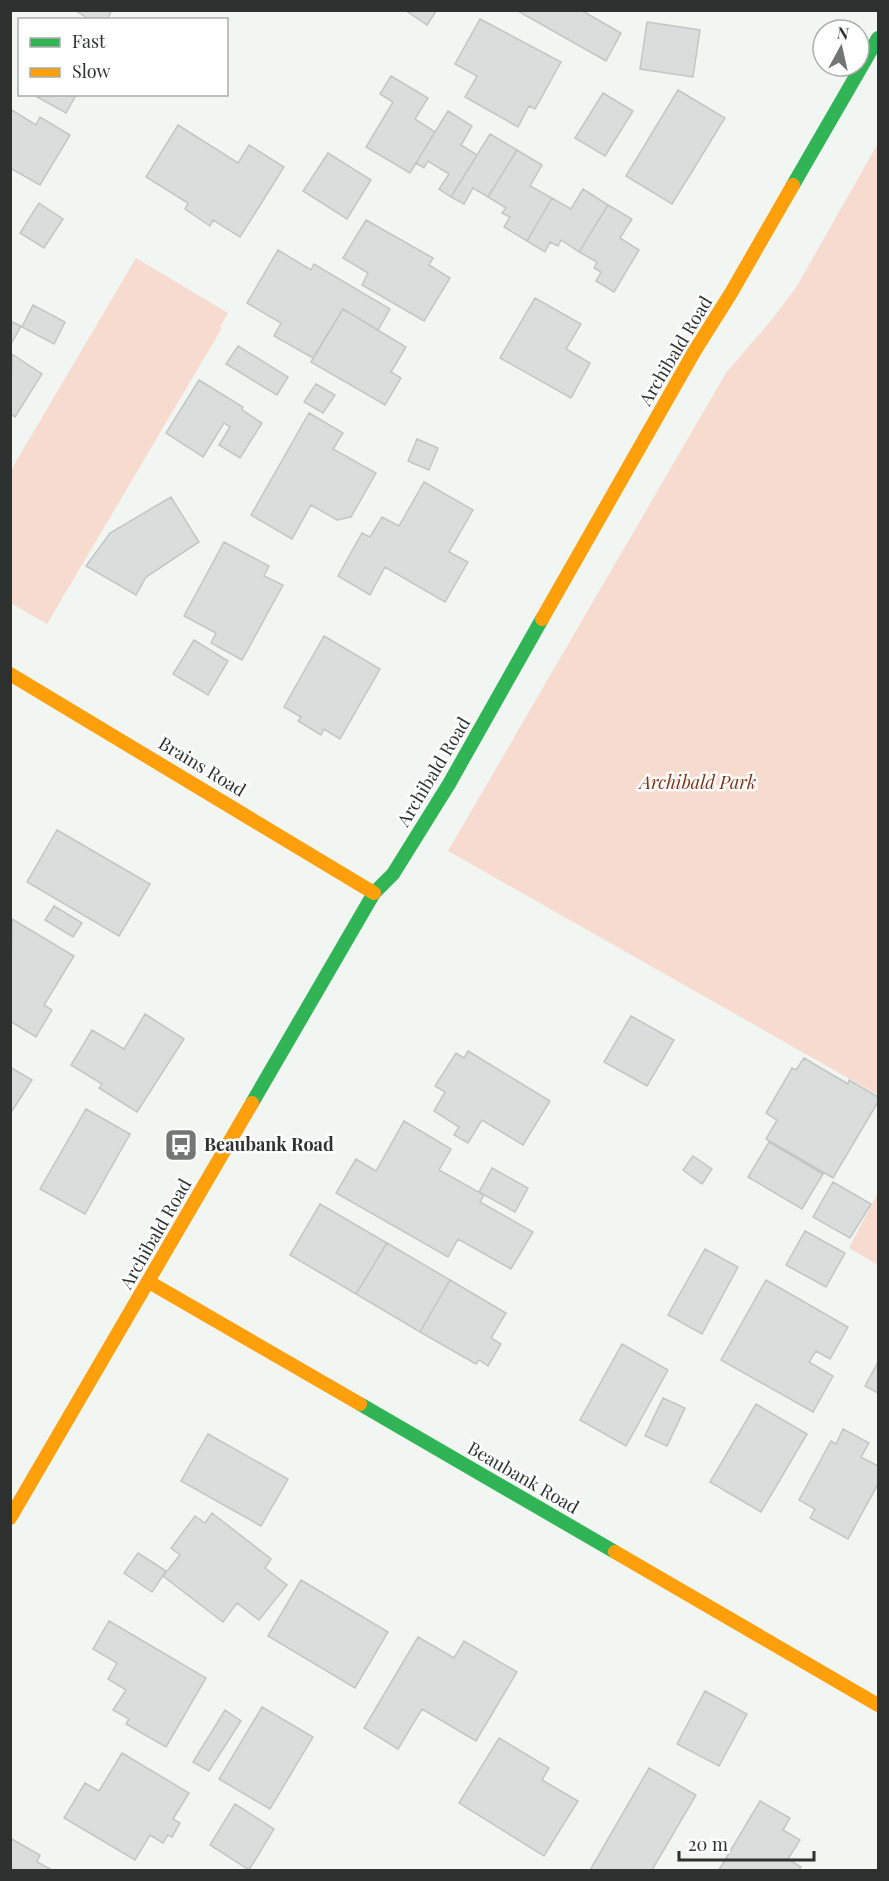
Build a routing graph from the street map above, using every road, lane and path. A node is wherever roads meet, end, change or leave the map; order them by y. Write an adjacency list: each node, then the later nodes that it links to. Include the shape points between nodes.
1 (879, 38): 3 (street, Archibald Road, via 694,352 449,784 393,874)
2 (10, 674): 3 (street, Brains Road)
3 (374, 894): 4 (street, Archibald Road)
4 (149, 1282): 5 (street, Archibald Road); 6 (street, Beaubank Road)
5 (10, 1518)
6 (879, 1705)

